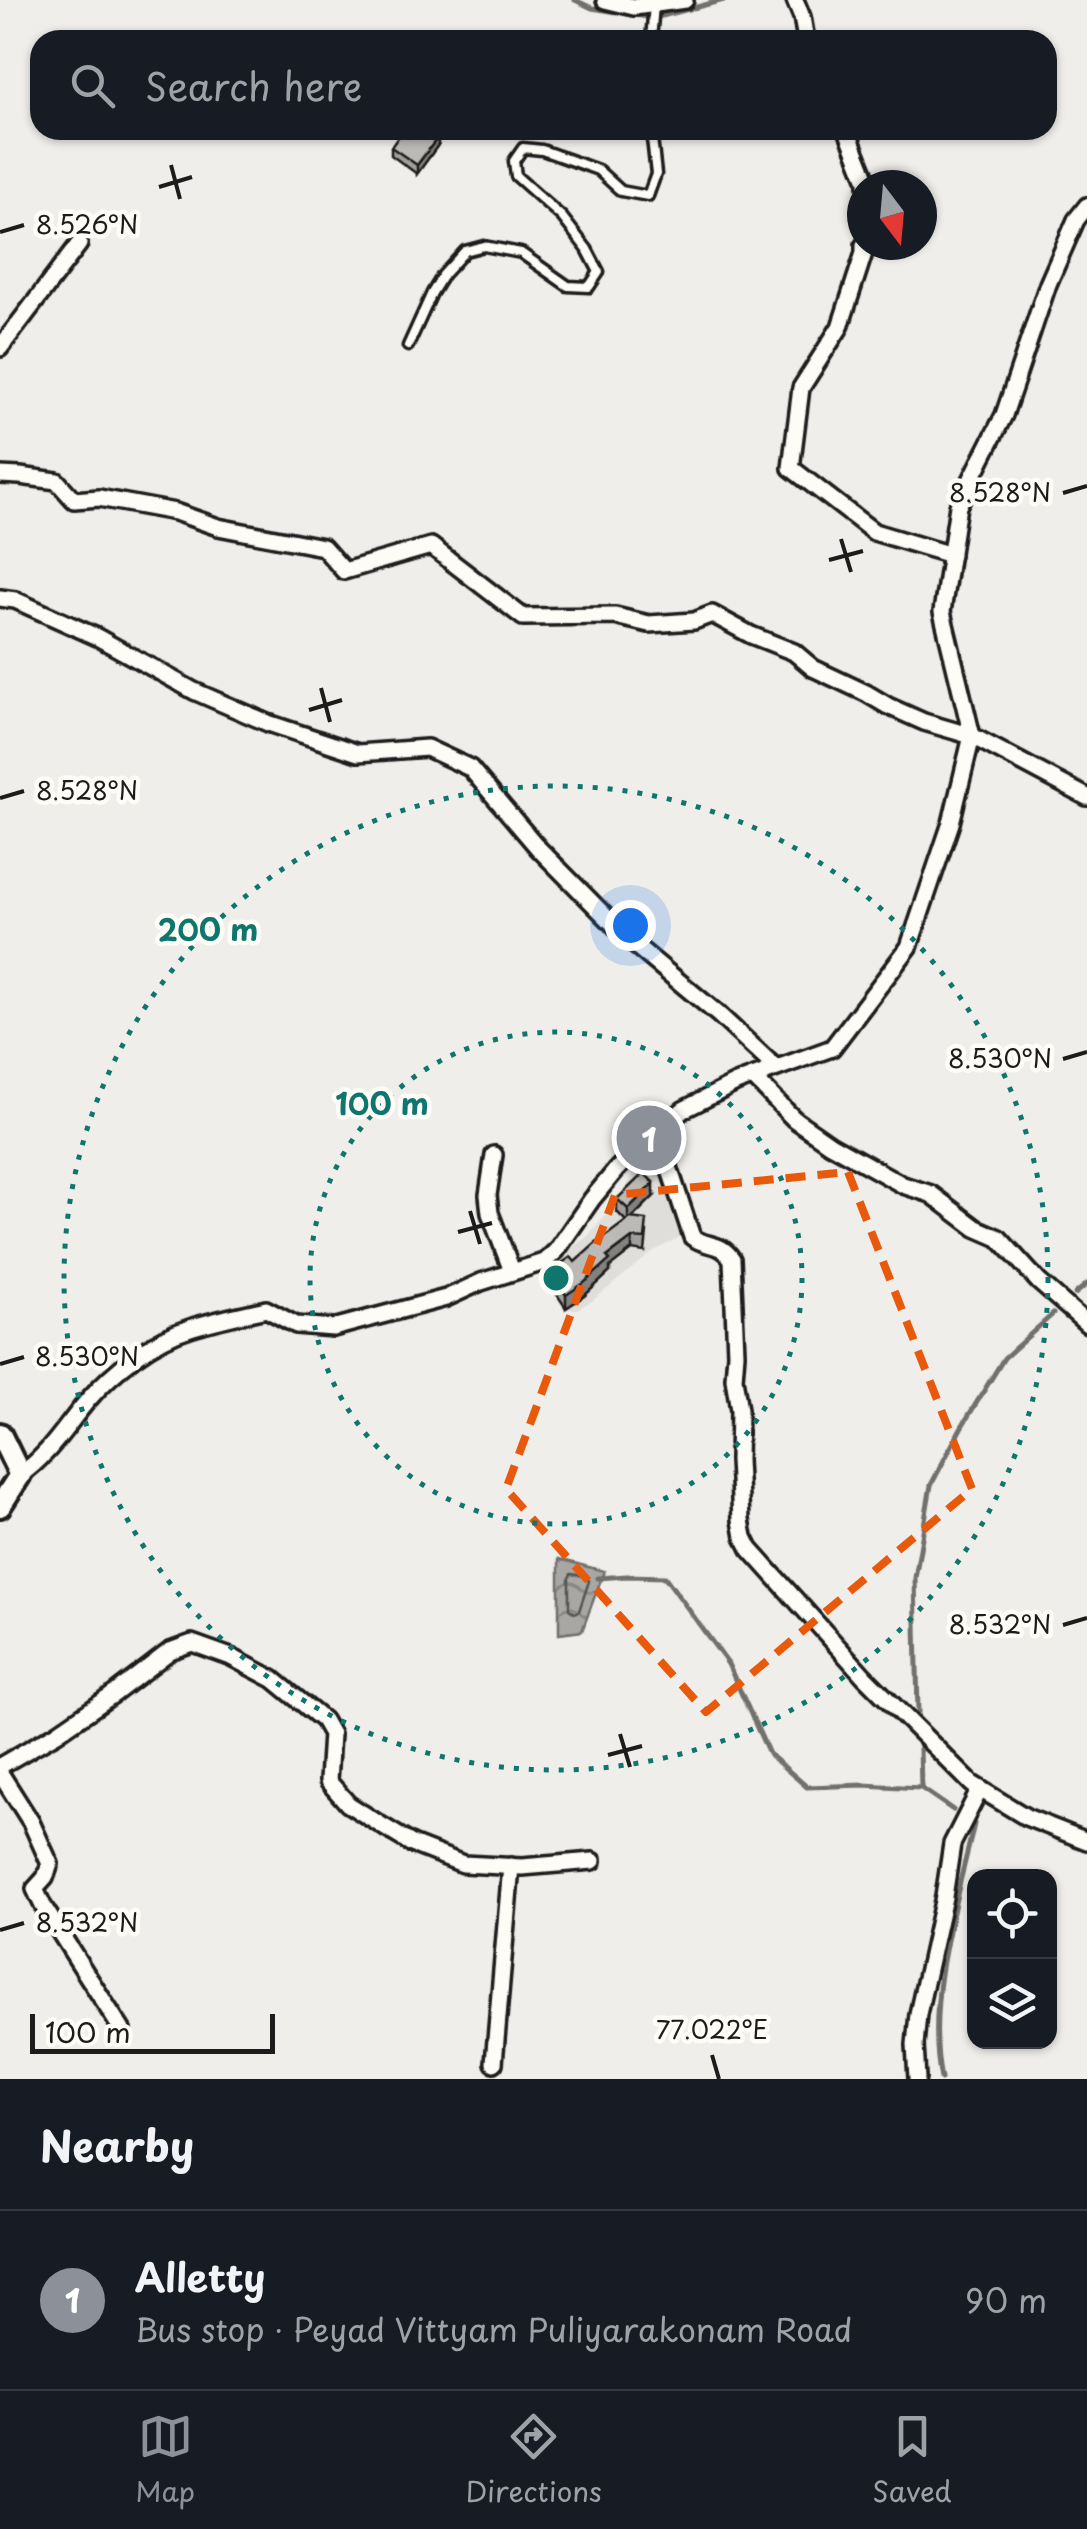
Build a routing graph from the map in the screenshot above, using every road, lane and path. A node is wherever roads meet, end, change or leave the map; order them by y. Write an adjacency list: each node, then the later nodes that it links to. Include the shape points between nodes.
1 (605, 0): 4 (street)
2 (685, 0): 4 (street)
3 (796, 1): 6 (street)
4 (654, 6): 5 (lane)
5 (652, 30)
6 (804, 30)
7 (652, 140): 13 (lane, via 656,174 648,196 621,192 598,170 523,148 514,161 516,176 586,249 598,272 589,288 568,286 521,253 484,246 464,251 432,293)
8 (851, 140): 9 (street)
9 (863, 170)
10 (1087, 206): 16 (street, via 1048,284 1004,415 958,506)
11 (79, 244): 14 (street)
12 (862, 260): 16 (street, via 840,327 801,388 791,468 874,532)
13 (408, 346)
14 (0, 348)
15 (0, 475): 18 (street, via 57,481 74,500 100,498 175,512 323,547 344,571 431,546 523,617 614,616 649,624 712,614 888,706)
16 (951, 555): 18 (street, via 942,612)
17 (0, 598): 20 (street, via 96,637 268,724 358,753 426,748 470,768 630,942)
18 (972, 736): 19 (street); 20 (street, via 909,948 832,1048)
19 (1087, 797)
20 (776, 1068): 21 (street)
21 (752, 1077): 22 (street, via 683,1110); 25 (street, via 830,1144 931,1194 999,1238)
22 (649, 1138): 24 (street, via 616,1170 556,1251 544,1262); 30 (street, via 667,1161 692,1237 721,1247 732,1259 738,1478 747,1544 865,1677)
23 (494, 1155): 24 (street, via 490,1213)
24 (512, 1271): 27 (street, via 446,1298 333,1328 296,1324 266,1309 186,1329 118,1370 42,1460)
25 (1087, 1324)
26 (0, 1434): 27 (main road)
27 (20, 1475): 28 (main road)
28 (0, 1506)
29 (0, 1770): 33 (street, via 170,1650 192,1644 274,1679 323,1720 331,1734 328,1781 348,1804 438,1856); 34 (street, via 50,1864 35,1888 42,1906)
30 (980, 1789): 31 (street, via 1026,1817); 36 (street, via 952,1844 918,2014)
31 (1087, 1841)
32 (594, 1861): 33 (street)
33 (511, 1866): 35 (street)
34 (122, 2030)
35 (494, 2063)
36 (917, 2079)

